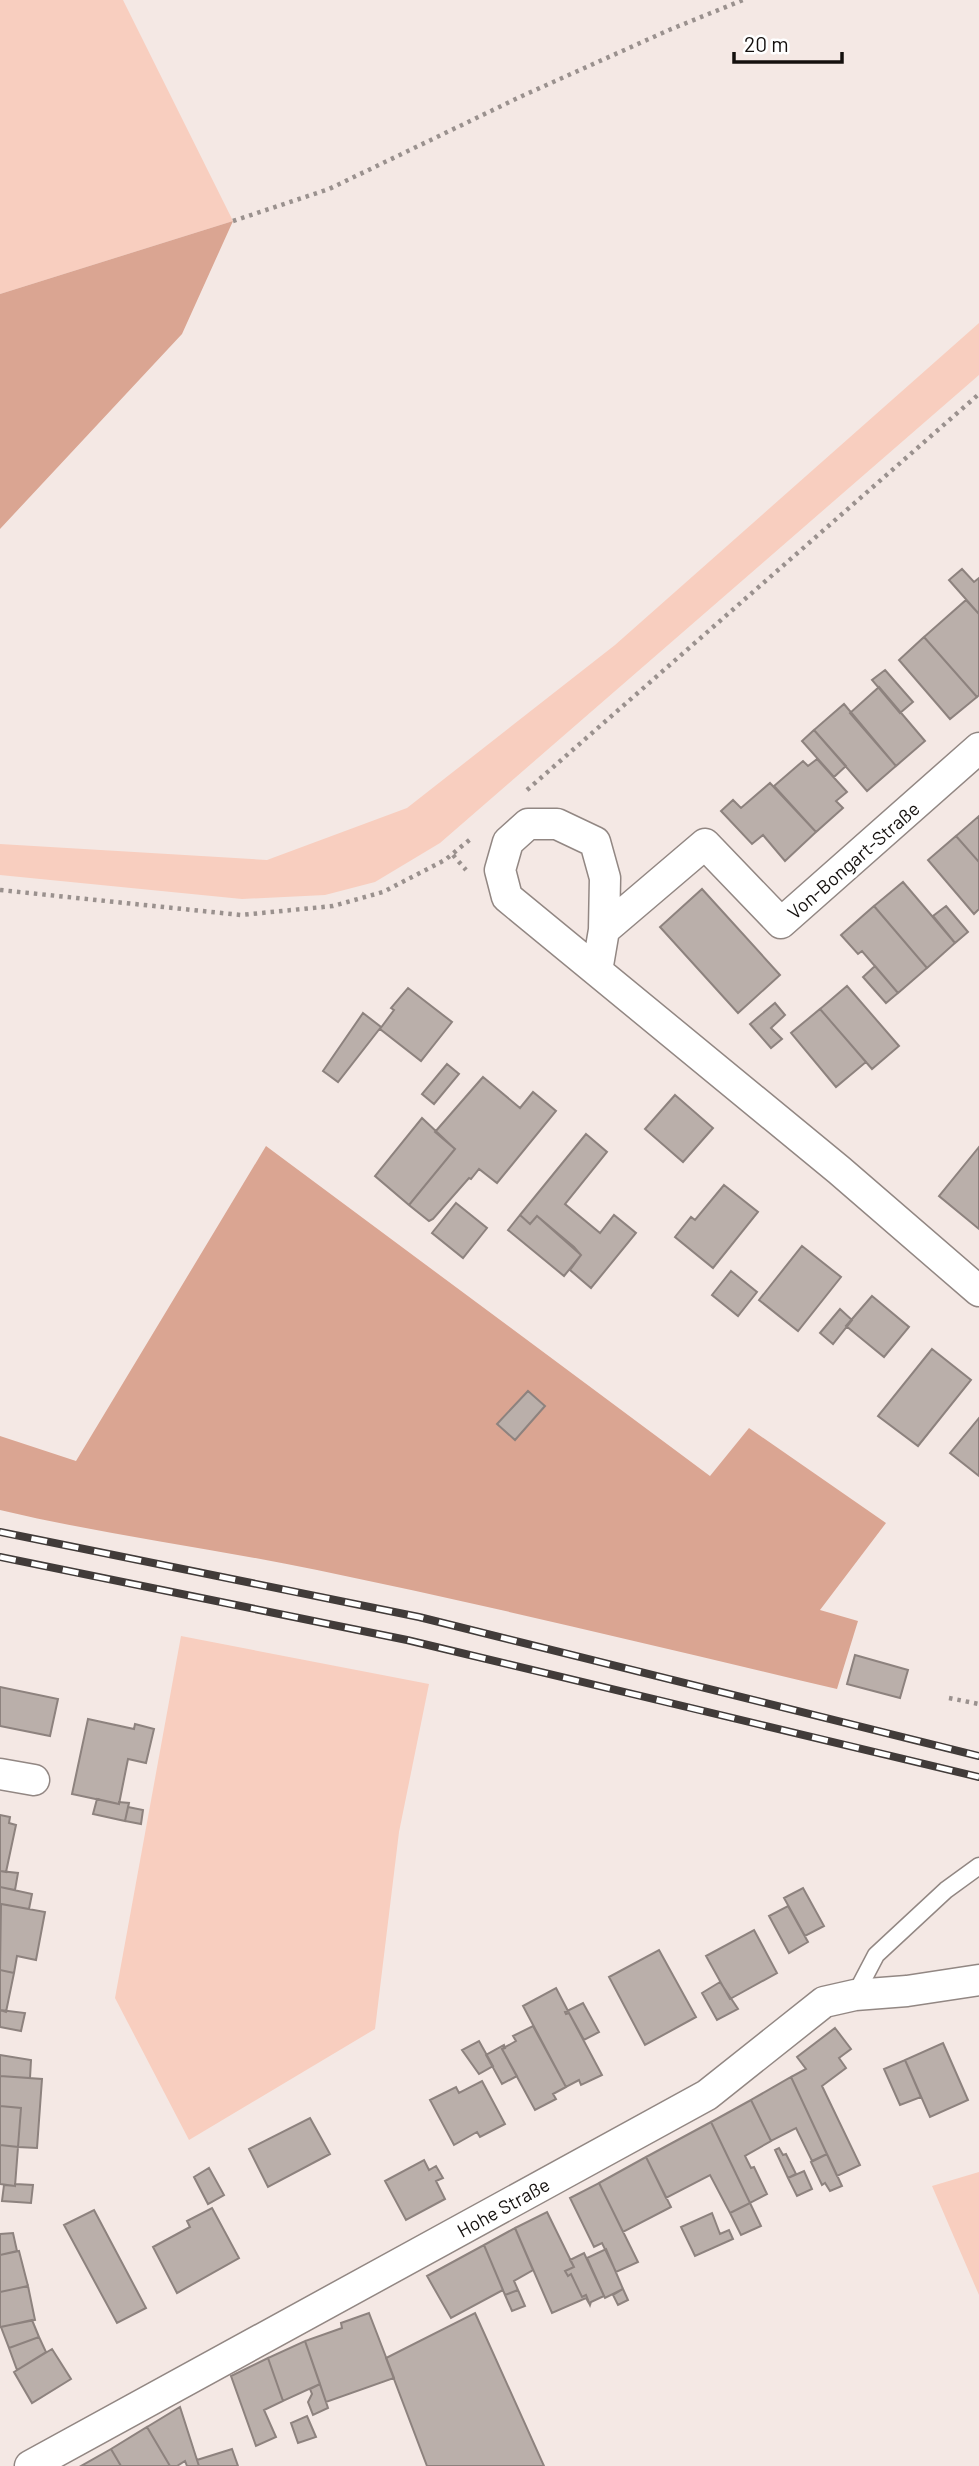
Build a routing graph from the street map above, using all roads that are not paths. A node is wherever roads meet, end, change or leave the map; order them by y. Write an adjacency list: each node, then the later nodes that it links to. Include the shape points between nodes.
1 (979, 748): 2 (street, Von-Bongart-Straße, via 781,923 705,844)
2 (604, 930): 3 (street); 3 (street, via 605,878 595,842 557,824 528,824 508,842 500,870 507,897)
3 (597, 971): 4 (street)
4 (979, 1291)
5 (0, 1774): 6 (street)
6 (34, 1780)
7 (979, 1866): 9 (lane, via 876,1955)
8 (979, 1980): 9 (street, Hohe Straße)
9 (855, 1994): 10 (street, Hohe Straße, via 824,2002 706,2095)
10 (30, 2466)

